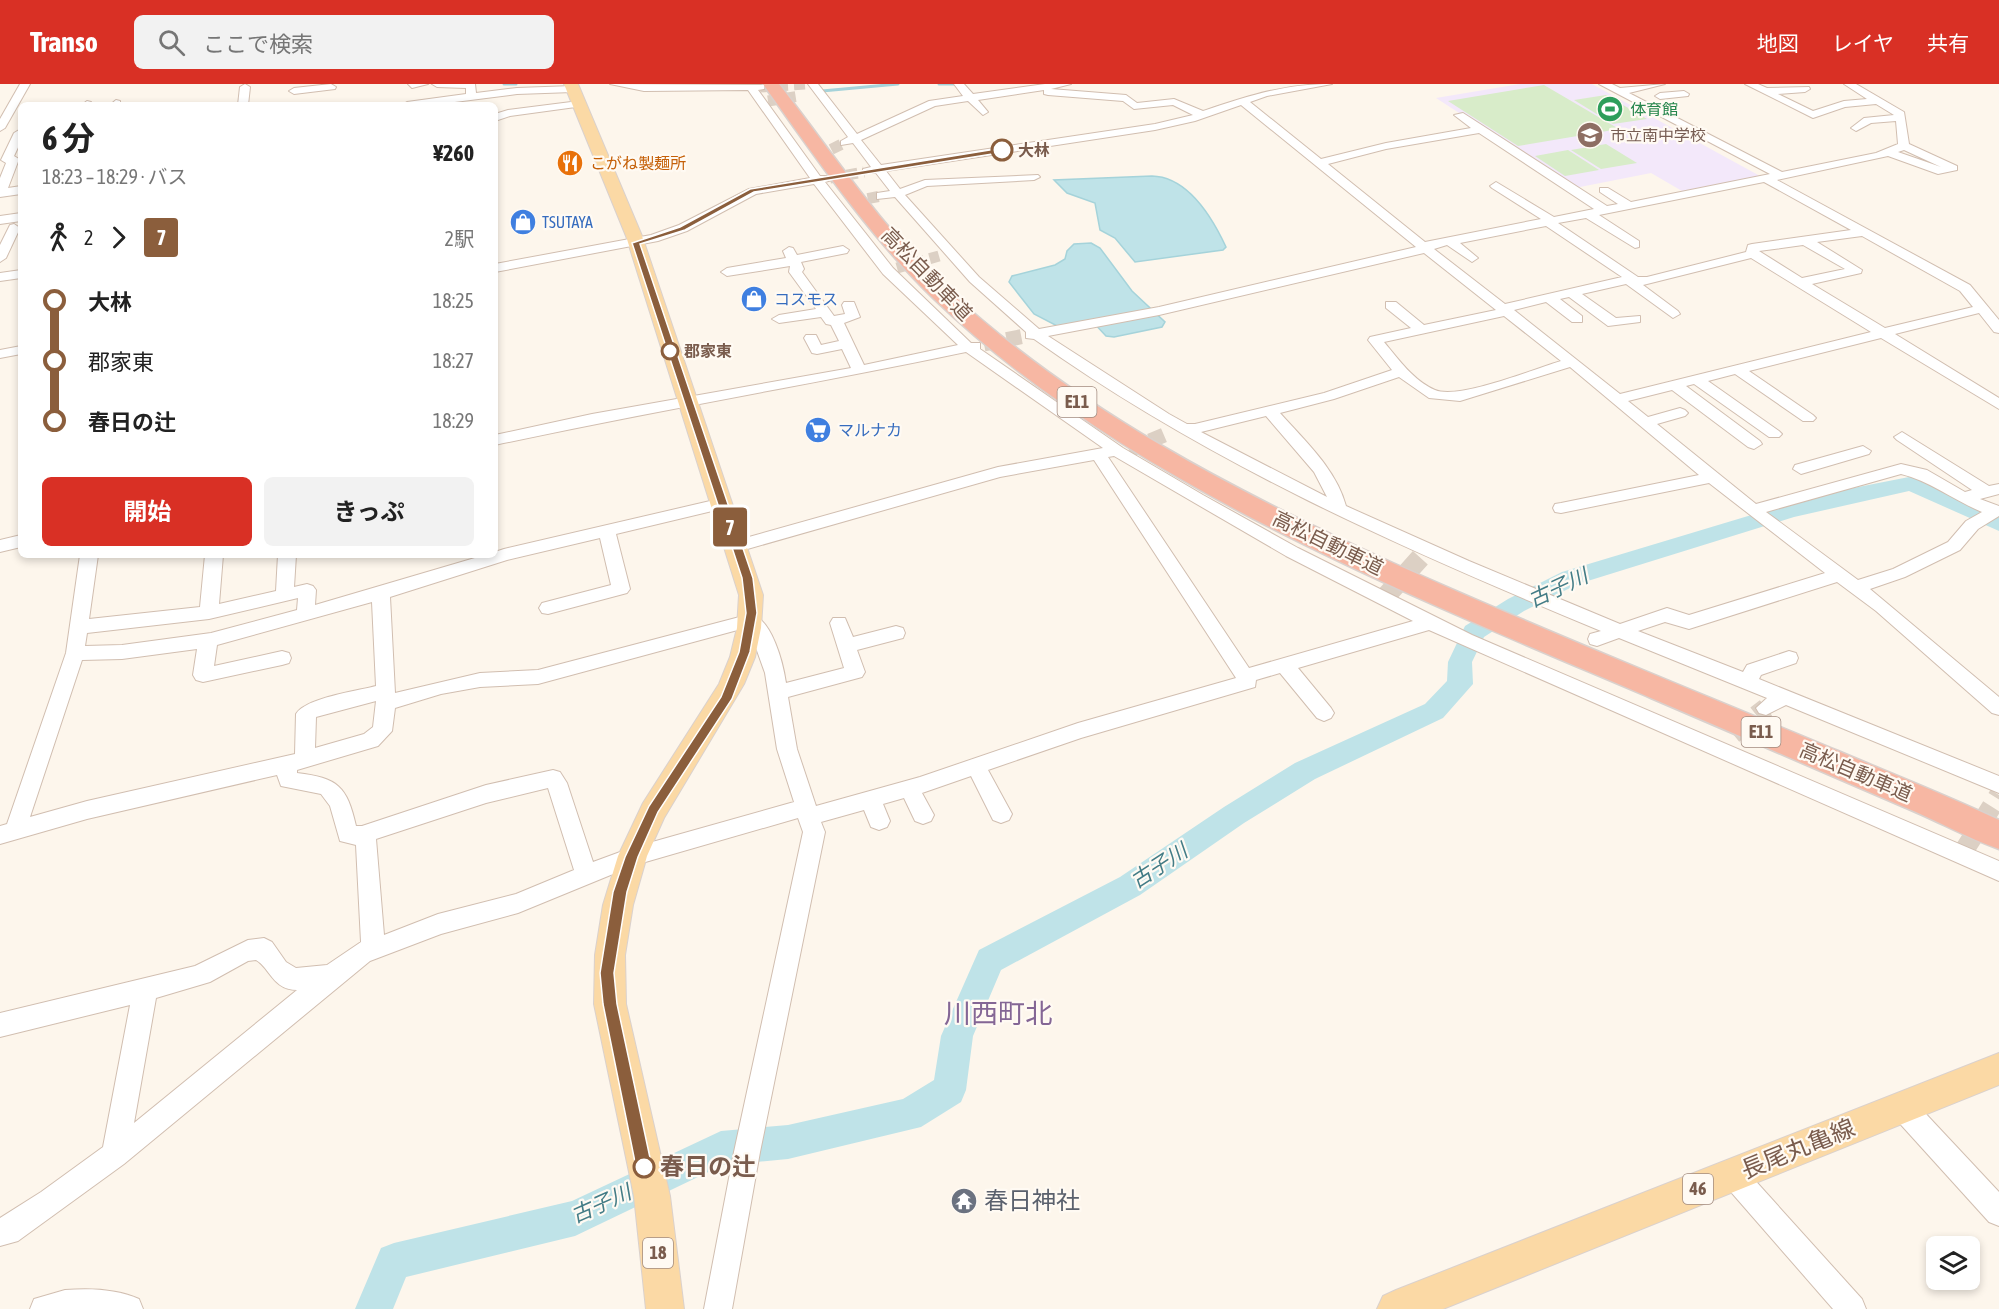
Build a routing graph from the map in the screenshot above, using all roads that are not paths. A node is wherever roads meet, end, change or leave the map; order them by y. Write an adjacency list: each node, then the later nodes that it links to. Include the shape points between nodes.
1 (25, 84): 44 (street)
2 (412, 84): 3 (street)
3 (423, 84)
4 (437, 84): 28 (street, via 471,85)
5 (615, 84): 22 (street)
6 (785, 84): 162 (highway, 高松自動車道 / E11, via 919,248 1023,345 1175,451)
7 (959, 84): 26 (street)
8 (1066, 84): 21 (street)
9 (1327, 84): 15 (street)
10 (1604, 84): 23 (street)
11 (1660, 84): 18 (street)
12 (1750, 84): 24 (street)
13 (1849, 84): 30 (street)
14 (572, 86): 28 (street); 35 (main road, 18)
15 (1295, 86): 29 (street)
16 (245, 87): 31 (street)
17 (812, 88): 49 (street)
18 (1646, 88): 23 (street); 25 (street, via 1662,98)
19 (1805, 89): 24 (street)
20 (331, 90): 32 (street, via 294,89)
21 (1030, 90): 26 (street); 39 (street, via 1126,98 1134,106 1174,102)
22 (760, 91): 53 (street); 162 (highway, 高松自動車道 / E11, via 897,249 1003,349 1088,409 1232,496 1338,549)
23 (1618, 92): 56 (street)
24 (1765, 92): 38 (street)
25 (1684, 94)
26 (971, 96): 37 (street); 49 (street, via 921,106)
27 (1829, 97): 36 (street)
28 (468, 100): 33 (street)
29 (1242, 100): 39 (street); 54 (street)
30 (1875, 100): 36 (street); 43 (street, via 1900,114)
31 (243, 102)
32 (292, 102)
33 (444, 102)
34 (1804, 103): 38 (street)
35 (579, 104): 42 (street); 80 (main road, 18)
36 (1844, 104): 38 (street)
37 (983, 112)
38 (1820, 113)
39 (1202, 115): 55 (street, via 1144,129)
40 (1459, 115): 47 (street)
41 (18, 117): 44 (street)
42 (498, 117)
43 (1900, 118): 45 (street, via 1868,120); 50 (street)
44 (5, 119): 46 (street, via 0,128)
45 (1856, 128)
46 (18, 129)
47 (1482, 129): 54 (street, via 1386,146); 70 (street)
48 (18, 137): 52 (street)
49 (849, 142): 55 (street)
50 (1904, 146): 51 (street); 51 (street, via 1953,168 1938,171)
51 (1889, 153): 56 (street)
52 (13, 158): 63 (street)
53 (811, 160): 58 (street); 61 (street)
54 (1320, 163): 82 (street)
55 (871, 171): 64 (street)
56 (1782, 176): 59 (street)
57 (1034, 177): 64 (street, via 925,183)
58 (824, 178): 61 (street); 68 (street)
59 (1767, 179): 69 (street); 76 (street)
60 (18, 190): 63 (street)
61 (757, 190): 80 (street, via 734,198 682,228)
62 (1604, 190): 69 (street)
63 (0, 193)
64 (897, 193): 66 (street); 111 (street, via 944,255)
65 (1481, 193): 74 (street, via 1498,188)
66 (881, 196)
67 (851, 202): 68 (street)
68 (835, 205): 115 (street, via 945,328)
69 (1631, 207): 70 (street)
70 (1607, 212): 71 (street)
71 (1590, 215): 74 (street); 81 (street)
72 (18, 217): 73 (street)
73 (0, 220)
74 (1549, 221): 79 (street); 93 (street)
75 (14, 228): 87 (street)
76 (1865, 232): 77 (street); 101 (street, via 1965,288)
77 (1825, 237): 78 (street); 85 (street)
78 (1804, 240): 84 (street, via 1752,248); 94 (street, via 1856,270)
79 (1449, 241): 82 (street); 88 (street)
80 (636, 243): 89 (street); 125 (main road, 18)
81 (1635, 244)
82 (1426, 249): 102 (street); 111 (street, via 1159,311)
83 (843, 250): 86 (street)
84 (1753, 254): 93 (street, via 1647,281); 94 (street)
85 (1858, 255)
86 (792, 257): 90 (street, via 747,264); 104 (street, via 798,269 795,272)
87 (0, 258)
88 (1472, 258)
89 (498, 267)
90 (727, 272)
91 (18, 274): 92 (street)
92 (0, 277)
93 (1631, 280): 95 (street, via 1592,293); 103 (street)
94 (1800, 283): 100 (street)
95 (1570, 292): 96 (street); 107 (street, via 1613,323)
96 (1549, 297): 102 (street); 106 (street)
97 (1860, 302): 100 (street)
98 (849, 305): 104 (street, via 853,317)
99 (1391, 305): 109 (street)
100 (1838, 307): 110 (street)
101 (1984, 308): 108 (street); 110 (street)
102 (1506, 309): 109 (street); 118 (street)
103 (1673, 314)
104 (830, 316): 105 (street); 113 (street)
105 (779, 319)
106 (1577, 319)
107 (1635, 319)
108 (1999, 329)
109 (1422, 330): 121 (street, via 1375,340)
110 (1881, 333): 120 (street); 126 (street)
111 (1031, 335): 131 (street)
112 (811, 338): 113 (street, via 817,350)
113 (847, 344): 119 (street)
114 (984, 344): 115 (street)
115 (968, 347): 119 (street); 136 (street)
116 (18, 351): 117 (street)
117 (0, 354)
118 (1572, 362): 121 (street, via 1460,398 1434,394); 124 (street)
119 (860, 370): 125 (street)
120 (1738, 370): 122 (street); 129 (street)
121 (1401, 372): 127 (street, via 1329,396)
122 (1697, 380): 123 (street); 132 (street)
123 (1675, 385): 124 (street); 135 (street)
124 (1617, 399): 130 (street)
125 (689, 403): 134 (street); 145 (main road, 18)
126 (1999, 404)
127 (1269, 410): 131 (street, via 1195,429); 147 (street, via 1306,452 1336,495)
128 (1680, 413): 130 (street)
129 (1808, 418)
130 (1645, 422): 141 (street)
131 (1176, 430): 147 (street)
132 (1774, 434)
133 (1902, 437): 143 (street)
134 (498, 439)
135 (1754, 444)
136 (1123, 450): 138 (street); 169 (street, via 1197,499)
137 (1863, 451): 139 (street)
138 (1098, 454): 152 (street, via 998,472); 180 (street)
139 (1819, 464): 140 (street); 142 (street)
140 (1801, 469)
141 (1712, 477): 146 (street); 148 (street)
142 (1845, 483): 144 (street, via 1891,471 1912,470); 148 (street)
143 (1992, 491): 144 (street)
144 (1963, 498): 159 (street, via 1996,511 1954,546 1899,573)
145 (723, 503): 149 (street); 152 (main road, 18)
146 (1561, 508)
147 (1338, 509): 164 (street)
148 (1753, 511): 158 (street)
149 (607, 532): 153 (street); 163 (street, via 621,590)
150 (18, 543): 151 (street)
151 (0, 546)
152 (737, 546): 167 (main road, 18, via 751,595)
153 (498, 557)
154 (89, 558): 170 (street)
155 (214, 558): 166 (street)
156 (287, 558): 161 (street)
157 (495, 558): 160 (street)
158 (1840, 575): 159 (street); 171 (street, via 1689,622 1666,614)
159 (1856, 587): 186 (street)
160 (381, 594): 165 (street); 184 (street)
161 (285, 595): 165 (street, via 307,590); 166 (street)
162 (1472, 604): 164 (highway, 高松自動車道 / E11)
163 (548, 608)
164 (1527, 610): 171 (street); 198 (highway, 高松自動車道 / E11); 201 (highway, 高松自動車道 / E11)
165 (306, 612): 174 (street)
166 (209, 613): 170 (street)
167 (752, 622): 182 (street, via 768,648); 184 (street, via 538,677 465,682); 203 (main road, 18, via 726,699 658,801)
168 (839, 623): 175 (street)
169 (1430, 623): 179 (street); 189 (street, via 1486,649 1578,678)
170 (78, 627): 176 (street)
171 (1618, 630): 173 (street); 181 (street)
172 (896, 633): 175 (street)
173 (1597, 639)
174 (208, 640): 176 (street, via 122,652); 177 (street, via 203,675)
175 (846, 646): 182 (street, via 855,672)
176 (75, 653): 200 (street, via 18,821)
177 (282, 657)
178 (1789, 658): 181 (street, via 1754,670)
179 (1285, 664): 180 (street); 187 (street)
180 (1244, 676): 191 (street, via 1248,682 1078,731)
181 (1747, 681): 183 (street)
182 (778, 692): 195 (street, via 787,749)
183 (1785, 696): 185 (street); 192 (street)
184 (385, 698): 190 (street, via 382,731 371,740); 190 (street, via 306,714)
185 (1766, 708)
186 (1999, 708)
187 (1324, 713)
188 (1733, 734): 189 (street)
189 (1718, 748): 204 (street, via 1965,852)
190 (295, 762): 200 (street); 202 (street, via 288,780 323,785 332,791 344,813 348,835)
191 (976, 766): 193 (street); 196 (street)
192 (1999, 785)
193 (909, 788): 194 (street); 197 (street)
194 (870, 799): 195 (street); 199 (street)
195 (806, 813): 203 (street); 219 (street, via 814,832 810,858)
196 (1000, 814)
197 (923, 816)
198 (1999, 820)
199 (879, 821)
200 (9, 832)
201 (1999, 834)
202 (362, 835): 205 (street, via 486,794 553,778); 206 (street, via 367,844)
203 (631, 857): 205 (street); 218 (main road, 18, via 620,892 607,973 648,1183)
204 (1999, 871)
205 (586, 874): 206 (street, via 518,903 438,924)
206 (373, 949): 207 (street)
207 (332, 976): 208 (street, via 293,979 278,970 264,949 252,948 208,972); 212 (street)
208 (145, 990): 209 (street); 212 (street)
209 (0, 1025)
210 (1999, 1069): 211 (main road, 長尾丸亀線 / 46)
211 (1902, 1107): 213 (main road, 長尾丸亀線 / 46); 214 (street)
212 (115, 1155): 215 (street, via 62,1195 8,1231)
213 (1733, 1175): 220 (main road, 長尾丸亀線 / 46); 221 (street)
214 (1999, 1212)
215 (0, 1232)
216 (44, 1309): 217 (street, via 60,1303 88,1302)
217 (129, 1309)
218 (665, 1309)
219 (718, 1309)
220 (1396, 1309)
221 (1851, 1309)

